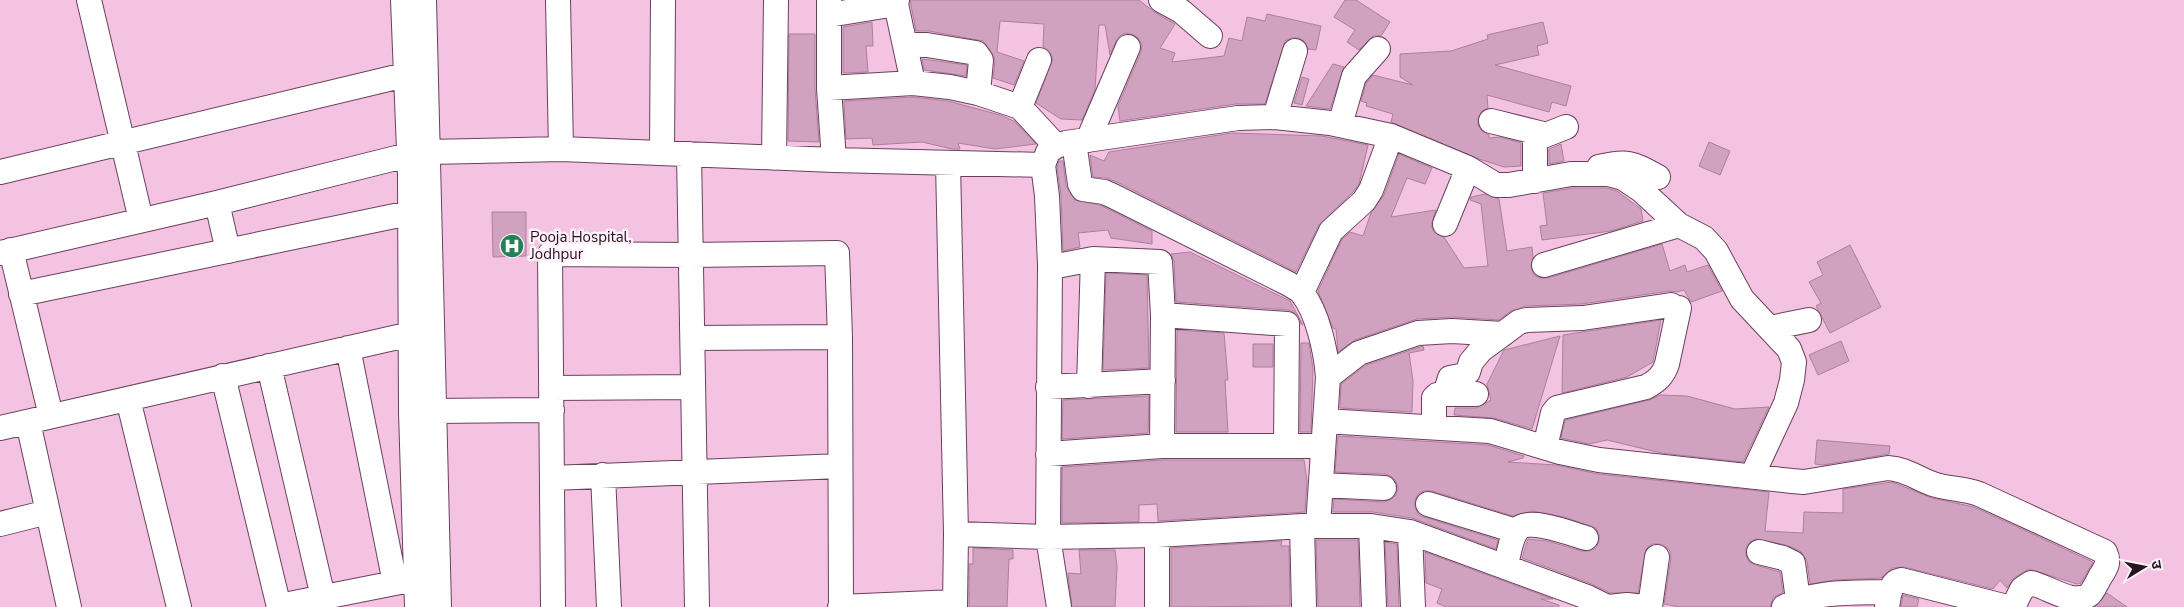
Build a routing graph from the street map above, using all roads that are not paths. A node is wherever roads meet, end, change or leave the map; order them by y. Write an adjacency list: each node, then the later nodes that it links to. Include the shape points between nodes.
1 (89, 0): 27 (street)
2 (403, 0): 16 (street)
3 (424, 0): 30 (street)
4 (558, 0): 29 (street)
5 (663, 0): 31 (street)
6 (776, 0): 33 (street)
7 (1161, 0): 10 (street, via 1181,11)
8 (896, 2): 9 (street); 11 (street)
9 (829, 7): 18 (street)
10 (1210, 36)
11 (905, 45): 17 (street); 19 (street, via 976,53 981,60)
12 (1128, 47): 28 (street)
13 (1378, 49): 23 (street, via 1354,76)
14 (1295, 51): 21 (street)
15 (1038, 60): 20 (street)
16 (406, 75): 27 (street); 30 (street)
17 (913, 82): 18 (street); 19 (street)
18 (829, 88): 34 (street)
19 (978, 93): 20 (street)
20 (1020, 107): 28 (street)
21 (1275, 117): 23 (street); 28 (street, via 1238,118)
22 (1491, 121): 25 (street)
23 (1340, 126): 26 (street)
24 (1566, 127): 25 (street)
25 (1543, 134): 40 (street, via 1535,142)
26 (1392, 136): 36 (street); 52 (street, via 1371,190 1364,201 1331,231)
27 (122, 144): 37 (street); 43 (street)
28 (1065, 148): 35 (street); 50 (street, via 1047,196); 52 (street, via 1083,188 1113,196)
29 (561, 149): 30 (street); 31 (street)
30 (418, 153): 41 (street); 42 (street); 73 (street)
31 (662, 153): 32 (street)
32 (689, 154): 33 (street); 48 (street)
33 (774, 158): 34 (street)
34 (834, 160): 35 (street)
35 (948, 163): 98 (street)
36 (1468, 168): 40 (street, via 1496,185); 44 (street)
37 (0, 172)
38 (1571, 174): 39 (street, via 1624,162); 40 (street); 45 (street, via 1608,174 1623,178)
39 (1658, 177)
40 (1534, 181)
41 (217, 203): 43 (street); 46 (street)
42 (409, 213): 46 (street); 57 (street)
43 (141, 220): 47 (street)
44 (1445, 224)
45 (1679, 225): 51 (street); 56 (street, via 1704,238 1716,252 1742,299)
46 (228, 251): 53 (street)
47 (5, 252): 53 (street)
48 (691, 255): 59 (street, via 837,253); 60 (street); 72 (street, via 550,254)
49 (1093, 260): 50 (street); 54 (street, via 1160,262); 66 (street)
50 (1050, 265): 68 (street)
51 (1544, 265)
52 (1302, 292): 64 (street, via 1314,312)
53 (21, 294): 74 (street)
54 (1163, 315): 65 (street); 80 (street, via 1287,324)
55 (1809, 320): 56 (street)
56 (1770, 328): 87 (street, via 1789,349 1794,362 1792,380 1783,411)
57 (411, 334): 61 (street); 105 (street)
58 (1503, 334): 64 (street, via 1418,333 1360,353); 69 (street, via 1476,356 1465,375 1450,378); 82 (street, via 1527,320 1583,318 1675,306 1668,364 1658,381 1646,387 1557,408)
59 (840, 336): 60 (street); 84 (street)
60 (693, 338): 67 (street)
61 (348, 348): 62 (street); 105 (street)
62 (270, 366): 63 (street); 106 (street)
63 (223, 376): 71 (street); 110 (street)
64 (1328, 377): 75 (street)
65 (1163, 381): 66 (street); 79 (street)
66 (1089, 386): 68 (street)
67 (693, 387): 72 (street); 85 (street)
68 (1048, 387): 83 (street)
69 (1445, 394): 70 (street); 77 (street, via 1434,398)
70 (1476, 394)
71 (128, 398): 74 (street); 113 (street)
72 (551, 399): 73 (street); 88 (street)
73 (434, 411): 115 (street)
74 (51, 416): 76 (street)
75 (1325, 421): 77 (street); 81 (street)
76 (28, 422): 78 (street); 92 (street)
77 (1434, 427): 82 (street, via 1490,431)
78 (0, 428)
79 (1162, 446): 80 (street); 83 (street)
80 (1286, 446): 81 (street)
81 (1322, 446): 89 (street)
82 (1545, 447): 87 (street, via 1599,460)
83 (1048, 454): 100 (street)
84 (840, 466): 85 (street); 119 (street)
85 (695, 471): 86 (street); 118 (street)
86 (603, 475): 88 (street); 117 (street)
87 (1752, 476): 128 (street, via 1804,482 1898,468 1937,485 1980,494 2105,552 2107,567 2082,599 2068,599 2032,583 2022,589)
88 (552, 478): 116 (street)
89 (1321, 485): 90 (street); 94 (street)
90 (1384, 488)
91 (1428, 504): 96 (street)
92 (48, 512): 93 (street); 112 (street)
93 (0, 524)
94 (1310, 526): 95 (street); 99 (street); 122 (street)
95 (1371, 526): 97 (street); 123 (street)
96 (1516, 531): 101 (street, via 1529,524); 104 (street)
97 (1410, 532): 104 (street); 111 (street)
98 (956, 534): 100 (street); 108 (street)
99 (1157, 535): 100 (street); 121 (street)
100 (1048, 537): 120 (street)
101 (1586, 538)
102 (1759, 552): 109 (street, via 1794,563)
103 (1657, 557): 126 (street)
104 (1505, 567): 124 (street)
105 (406, 581): 106 (street); 114 (street)
106 (322, 597): 110 (street)
107 (1889, 600): 109 (street, via 1821,594); 127 (street, via 1892,585 1900,580)
108 (955, 604): 119 (street)
109 (1791, 604)
110 (279, 606)
111 (1414, 606)
112 (69, 607)
113 (178, 607)
114 (417, 607)
115 (439, 607)
116 (553, 607)
117 (609, 607)
118 (697, 607)
119 (841, 607)
120 (1059, 607)
121 (1157, 607)
122 (1304, 607)
123 (1374, 607)
124 (1608, 607): 125 (street)
125 (1643, 607)
126 (1650, 607)
127 (2006, 607)
128 (2014, 607)

